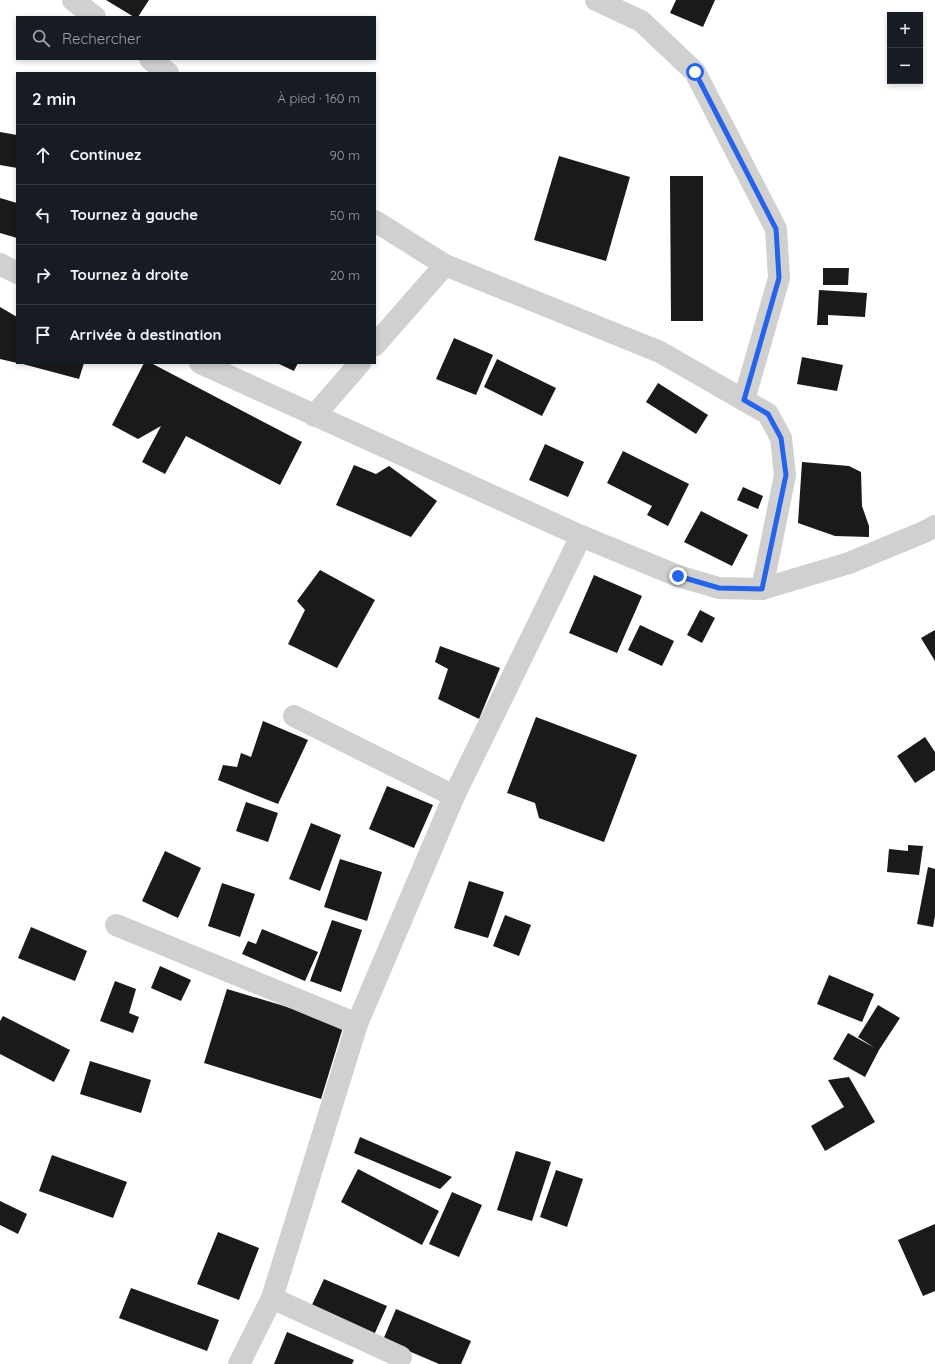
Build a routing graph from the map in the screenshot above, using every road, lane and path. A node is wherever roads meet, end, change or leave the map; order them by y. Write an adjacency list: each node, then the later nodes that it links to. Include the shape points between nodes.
1 (73, 0): 3 (street)
2 (596, 0): 13 (street, via 641,21 695,72 776,229 779,278)
3 (94, 16)
4 (151, 60): 5 (street)
5 (167, 72)
6 (376, 222): 8 (street)
7 (0, 264): 9 (street)
8 (446, 265): 10 (street); 13 (street, via 660,352)
9 (16, 272)
10 (376, 344)
11 (202, 364): 14 (street)
12 (359, 364): 14 (street)
13 (744, 400): 17 (street, via 768,414 781,438 786,475)
14 (314, 416): 16 (street)
15 (935, 526): 17 (street, via 848,563)
16 (581, 536): 17 (street, via 678,576 719,588); 19 (street)
17 (762, 589)
18 (294, 716): 19 (street)
19 (454, 796): 21 (street)
20 (116, 925): 21 (street)
21 (356, 1024): 22 (street)
22 (272, 1298): 23 (street); 24 (street)
23 (401, 1357)
24 (239, 1364)

